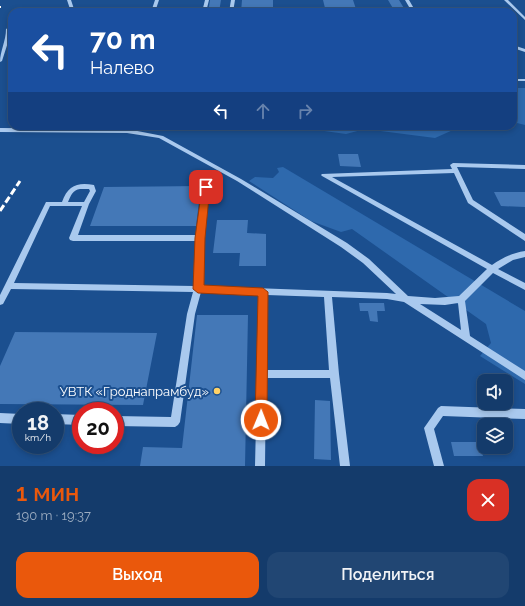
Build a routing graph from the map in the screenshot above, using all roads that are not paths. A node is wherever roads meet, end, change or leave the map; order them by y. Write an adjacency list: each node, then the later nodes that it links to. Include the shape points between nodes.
1 (506, 0): 2 (lane)
2 (514, 8)
3 (517, 11): 4 (lane)
4 (520, 14): 5 (lane)
5 (525, 18)
6 (8, 29): 7 (lane)
7 (0, 61)
8 (118, 130): 23 (lane, via 147,133 167,140 239,180 344,245 366,261)
9 (525, 167): 10 (lane, via 453,165)
10 (456, 171): 15 (lane, via 470,201); 17 (lane, via 324,175)
11 (206, 187): 14 (lane)
12 (64, 204): 13 (lane); 13 (lane, via 68,192 73,188 92,187 93,191); 18 (lane, via 48,204)
13 (86, 204): 14 (lane, via 73,238)
14 (200, 238): 20 (lane)
15 (525, 238)
16 (525, 254): 17 (lane, via 516,254)
17 (493, 269): 19 (lane); 24 (lane)
18 (9, 286): 20 (lane); 25 (lane)
19 (525, 287)
20 (198, 289): 21 (lane); 33 (lane, via 191,314 175,422)
21 (263, 292): 22 (lane); 27 (lane)
22 (328, 295): 23 (lane, via 387,296); 28 (lane)
23 (406, 299): 24 (lane); 26 (lane)
24 (461, 299): 26 (lane)
25 (0, 302)
26 (466, 338): 29 (lane)
27 (262, 374): 28 (lane); 34 (lane)
28 (334, 374): 35 (lane)
29 (525, 376)
30 (525, 414): 36 (lane, via 441,410 429,428)
31 (0, 418): 32 (lane)
32 (12, 419)
33 (124, 421)
34 (260, 466)
35 (345, 466)
36 (439, 466)

